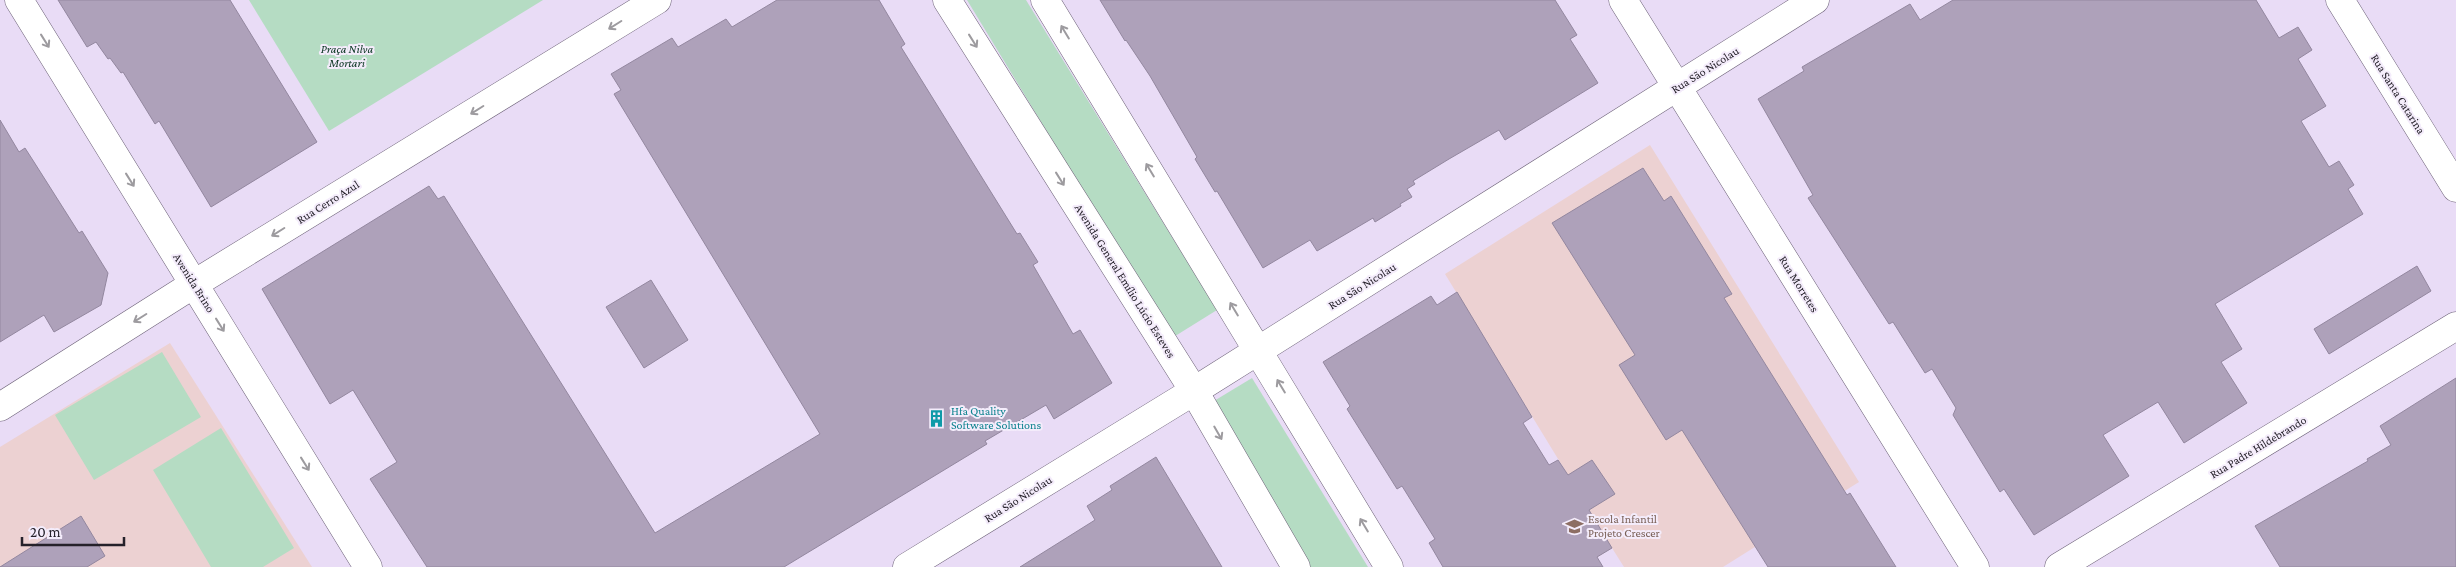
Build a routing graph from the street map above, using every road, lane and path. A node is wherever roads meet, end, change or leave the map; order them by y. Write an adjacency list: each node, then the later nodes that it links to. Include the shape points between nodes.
1 (19, 0): 10 (street, Avenida Brino, one-way to 10)
2 (657, 0): 10 (street, Rua Cerro Azul, one-way to 10)
3 (947, 0): 13 (street, Avenida General Emílio Lúcio Esteves, one-way to 13)
4 (1046, 0): 12 (street, one-way to 4)
5 (1623, 0): 8 (street, Rua Morretes)
6 (1815, 0): 8 (street, Rua São Nicolau)
7 (2340, 0): 9 (street, Rua Santa Catarina)
8 (1677, 88): 12 (street, Rua São Nicolau); 19 (street, Rua Morretes)
9 (2456, 188)
10 (194, 284): 14 (street, Rua Cerro Azul, one-way to 14); 15 (street, Avenida Brino, one-way to 15)
11 (2456, 326): 20 (street, Rua Padre Hildebrando)
12 (1260, 351): 13 (street, Rua São Nicolau); 18 (street, one-way to 12)
13 (1194, 391): 16 (street, Rua São Nicolau); 17 (street, Avenida General Emílio Lúcio Esteves, one-way to 17)
14 (0, 407)
15 (368, 567)
16 (906, 567)
17 (1296, 567)
18 (1389, 567)
19 (1975, 567)
20 (2059, 567)

